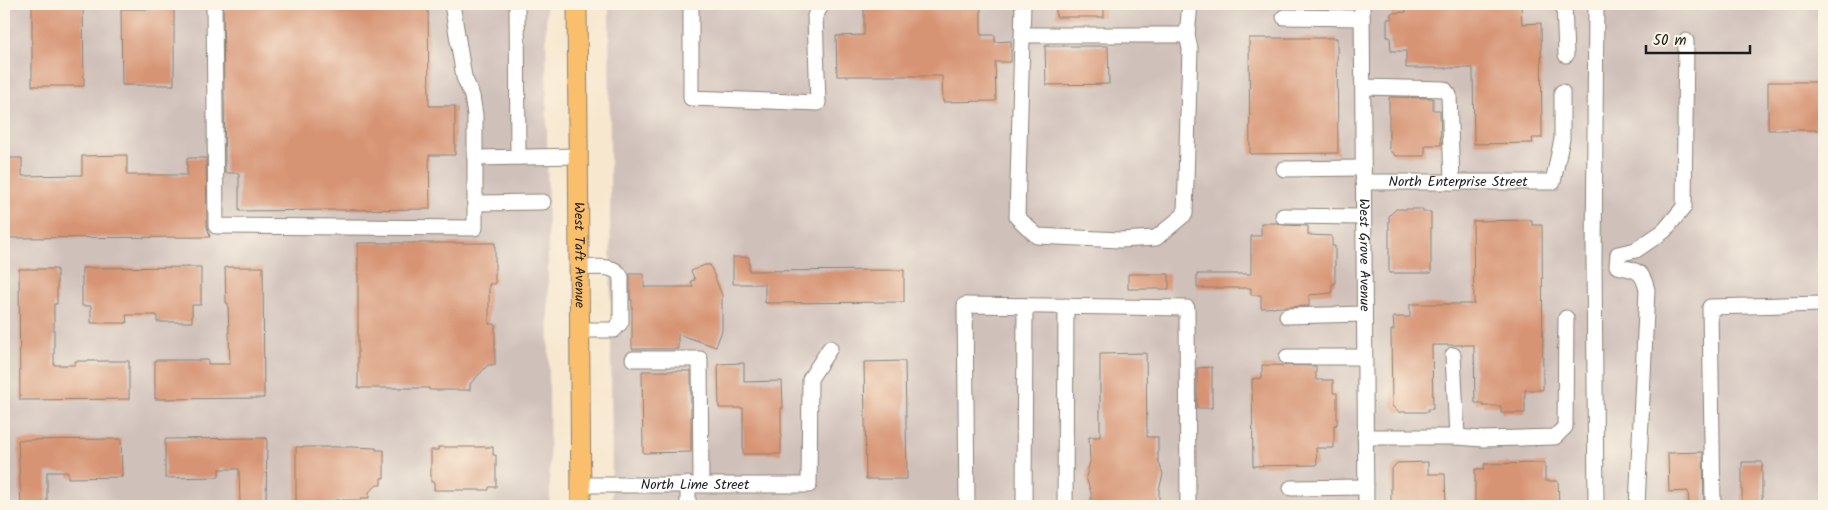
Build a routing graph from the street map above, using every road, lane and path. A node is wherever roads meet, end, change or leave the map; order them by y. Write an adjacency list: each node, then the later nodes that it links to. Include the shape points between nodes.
1 (214, 4): 26 (street, via 216,226 475,228)
2 (452, 4): 21 (street, via 464,77 475,115)
3 (517, 4): 20 (street)
4 (577, 4): 19 (main road, West Taft Avenue)
5 (692, 4): 6 (street, via 691,98 818,103 815,16)
6 (822, 4)
7 (1023, 4): 13 (street)
8 (1190, 4): 14 (street)
9 (1564, 4): 16 (street)
10 (1596, 4): 55 (street)
11 (1362, 11): 12 (street); 17 (street, West Grove Avenue)
12 (1284, 17)
13 (1023, 35): 14 (street); 14 (street, via 1018,217 1037,236 1120,240 1156,238 1185,214 1190,49)
14 (1187, 35)
15 (1686, 41): 56 (street, via 1684,207 1664,232 1636,250 1618,254 1617,266 1636,271 1644,277 1647,290)
16 (1566, 55)
17 (1363, 87): 23 (street, West Grove Avenue); 24 (street, via 1444,89 1449,95)
18 (1562, 92): 24 (street, North Enterprise Street, via 1562,139 1553,182)
19 (578, 156): 20 (street); 29 (main road, West Taft Avenue)
20 (518, 157): 21 (street)
21 (476, 158): 26 (street)
22 (1284, 169): 23 (street, North Enterprise Street)
23 (1363, 175): 24 (street, North Enterprise Street); 28 (street, West Grove Avenue)
24 (1452, 182)
25 (543, 202): 26 (street)
26 (475, 203)
27 (1283, 216): 28 (street)
28 (1364, 217): 33 (street, West Grove Avenue)
29 (580, 268): 36 (main road, West Taft Avenue); 36 (street, via 614,268 621,277 621,322 614,330)
30 (1824, 304): 57 (street, via 1710,307)
31 (1025, 306): 32 (street); 50 (street, via 966,305); 51 (street)
32 (1066, 306): 52 (street); 53 (street, via 1188,308)
33 (1364, 314): 34 (street); 40 (street, West Grove Avenue)
34 (1287, 316)
35 (1566, 318): 43 (street, via 1565,427 1555,436)
36 (580, 330): 45 (main road, West Taft Avenue)
37 (830, 348): 44 (street, North Lime Street, via 810,379 809,485)
38 (1453, 354): 43 (street)
39 (1287, 357): 40 (street)
40 (1364, 357): 42 (street, West Grove Avenue)
41 (633, 359): 44 (street, via 700,359)
42 (1365, 437): 43 (street); 46 (street, West Grove Avenue)
43 (1457, 437)
44 (694, 484): 45 (street, North Lime Street); 49 (street)
45 (581, 485): 48 (main road, West Taft Avenue)
46 (1366, 487): 47 (street); 54 (street, West Grove Avenue)
47 (1291, 488)
48 (582, 506)
49 (688, 506)
50 (967, 506)
51 (1024, 506)
52 (1065, 506)
53 (1188, 506)
54 (1366, 506)
55 (1596, 506)
56 (1637, 506)
57 (1713, 506)

